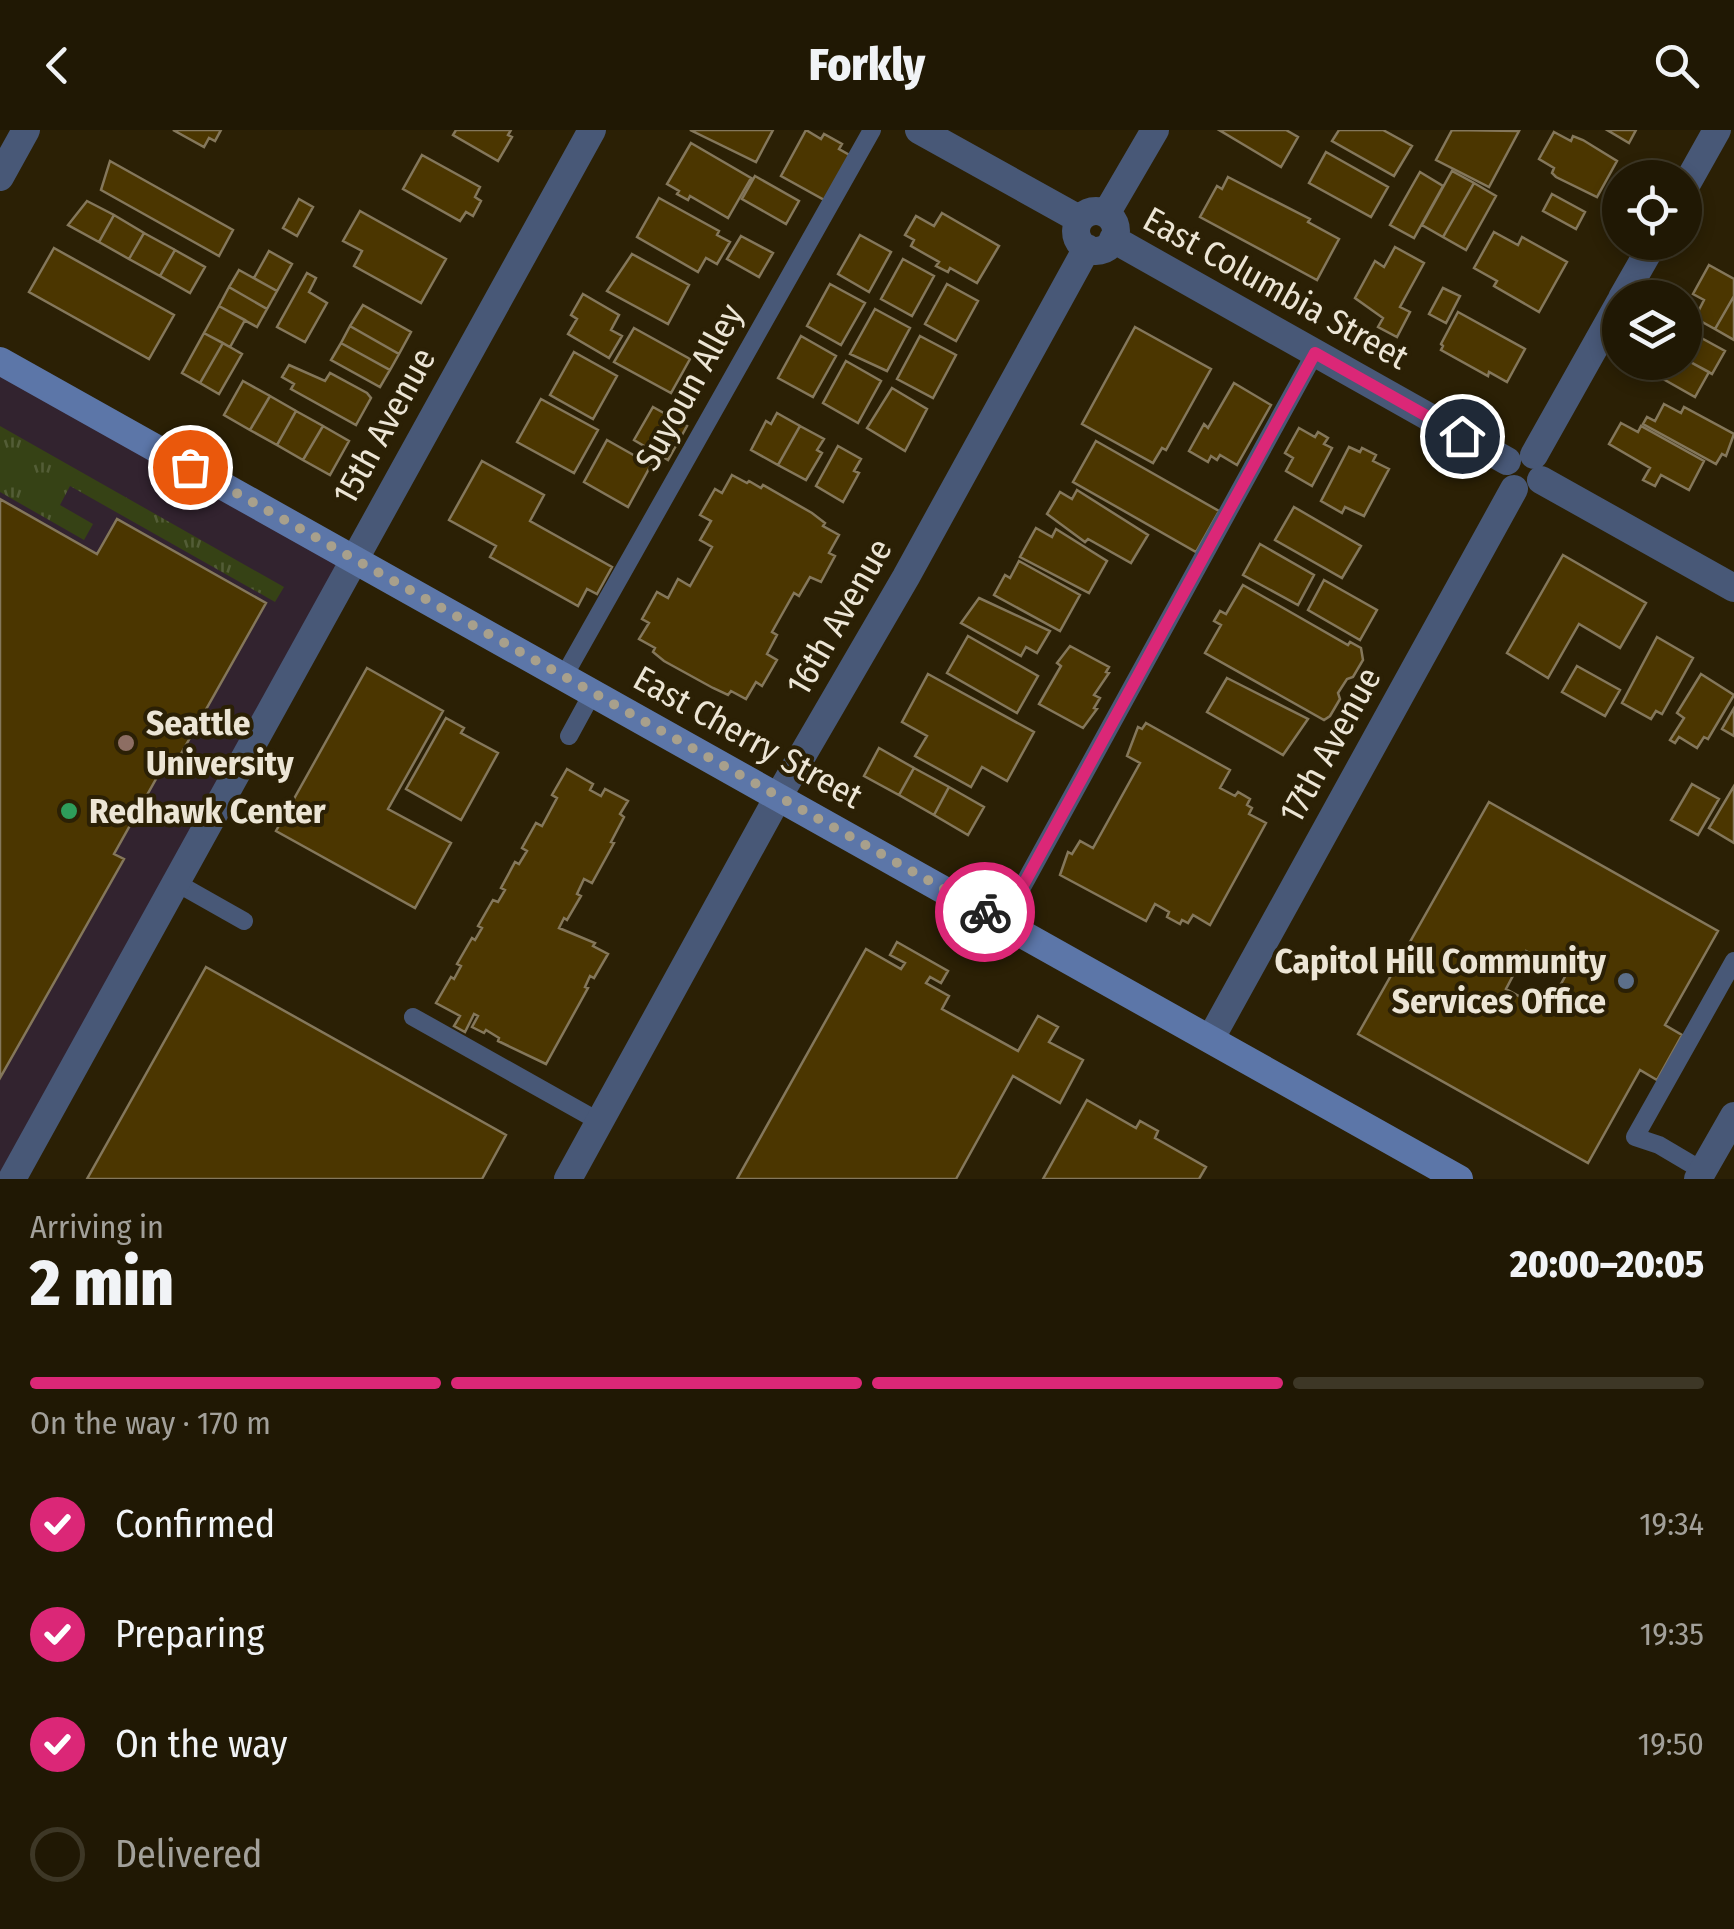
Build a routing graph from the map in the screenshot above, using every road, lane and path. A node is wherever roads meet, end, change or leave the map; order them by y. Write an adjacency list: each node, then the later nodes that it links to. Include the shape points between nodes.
1 (26, 130): 8 (street)
2 (592, 130): 14 (street, 15th Avenue)
3 (872, 130): 16 (lane, Suyoun Alley)
4 (919, 130): 9 (street, East Columbia Street)
5 (1155, 130): 9 (street, 16th Avenue)
6 (1717, 130): 7 (street)
7 (1700, 160)
8 (0, 177)
9 (1096, 230): 11 (street, East Columbia Street); 19 (street, 16th Avenue)
10 (1602, 333): 13 (street, 17th Avenue)
11 (1315, 353): 13 (street, East Columbia Street); 22 (lane)
12 (0, 361): 14 (main road, East Cherry Street)
13 (1524, 471): 15 (street, East Columbia Street); 25 (street, 17th Avenue)
14 (352, 559): 16 (main road, East Cherry Street); 20 (street, 15th Avenue)
15 (1734, 588)
16 (564, 676): 17 (main road, East Cherry Street)
17 (592, 692): 18 (lane); 19 (main road, East Cherry Street)
18 (568, 736)
19 (778, 796): 22 (main road, East Cherry Street); 27 (street, 16th Avenue)
20 (175, 882): 21 (lane); 29 (street, 15th Avenue)
21 (244, 921)
22 (1003, 922): 25 (main road, East Cherry Street)
23 (1734, 961): 28 (lane, via 1635,1137)
24 (413, 1017): 27 (lane)
25 (1211, 1038): 31 (main road, East Cherry Street)
26 (1734, 1116): 28 (street)
27 (600, 1122): 30 (street, 16th Avenue)
28 (1701, 1175)
29 (12, 1179)
30 (568, 1179)
31 (1459, 1179)

